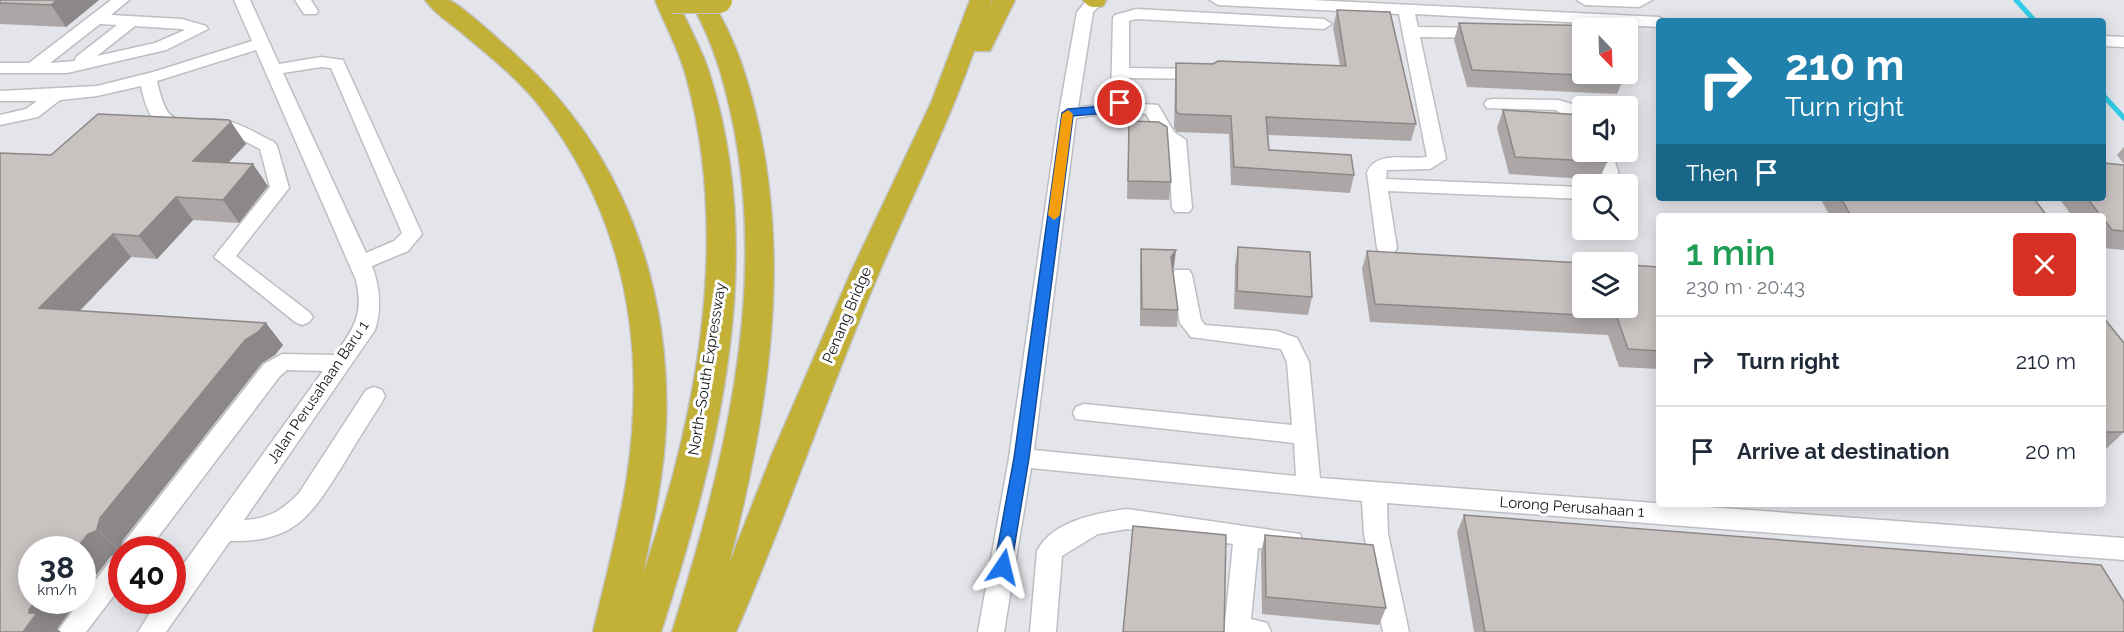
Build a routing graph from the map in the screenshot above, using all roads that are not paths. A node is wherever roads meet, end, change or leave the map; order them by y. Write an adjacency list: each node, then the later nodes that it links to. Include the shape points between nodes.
1 (121, 0): 16 (street)
2 (242, 0): 26 (street, Jalan Perusahaan Baru 1)
3 (436, 0): 67 (highway, via 526,78 570,129 609,193 632,253 646,325 647,441 638,512)
4 (666, 0): 68 (highway, North–South Expressway, via 696,66 718,153 722,270 710,364 687,488)
5 (672, 0): 7 (highway, bridge)
6 (700, 0): 69 (highway, via 728,59 746,121 757,194 761,269 743,431)
7 (719, 0)
8 (981, 0): 36 (highway, Penang Bridge)
9 (1004, 0): 36 (highway, via 972,64)
10 (1096, 0): 39 (street, via 1085,12)
11 (1218, 0): 15 (street)
12 (1585, 0): 13 (street)
13 (1644, 0)
14 (1459, 6): 15 (street); 18 (street)
15 (1406, 10): 20 (street)
16 (97, 19): 17 (street); 28 (street)
17 (133, 20): 29 (street); 29 (street, via 200,29 160,46)
18 (1656, 22)
19 (1324, 24): 31 (street, via 1136,14 1121,18)
20 (1410, 32): 21 (street); 42 (street, via 1437,159 1378,166)
21 (1502, 33)
22 (1638, 35): 23 (street)
23 (1656, 35)
24 (2106, 41): 25 (street)
25 (2124, 42)
26 (262, 43): 30 (street, Jalan Perusahaan Baru 1); 33 (street)
27 (0, 68): 28 (street)
28 (33, 68): 29 (street); 34 (street)
29 (67, 68): 35 (street)
30 (272, 70): 46 (street, Jalan Perusahaan Baru 1); 46 (street, via 321,62 337,64 412,234 401,246)
31 (1120, 73): 32 (street); 38 (street, via 1120,103)
32 (1211, 74)
33 (148, 78): 35 (street, via 97,91); 48 (street, via 154,107 159,116 174,125 222,125 268,146 280,188 224,257)
34 (1, 96): 35 (street)
35 (45, 96): 41 (street, via 32,113)
36 (944, 103): 70 (highway, Penang Bridge, via 865,272)
37 (1493, 104): 40 (street, via 1558,105)
38 (1114, 107): 39 (street); 44 (street, via 1152,109 1167,136 1177,140)
39 (1068, 113): 53 (street)
40 (1572, 113)
41 (0, 120)
42 (1378, 185): 43 (street); 45 (street)
43 (1572, 193)
44 (1182, 208)
45 (1387, 248)
46 (361, 263): 49 (street, Jalan Perusahaan Baru 1, via 371,298 370,316)
47 (1182, 275): 52 (street, via 1191,323 1199,332 1277,339 1289,344 1298,362)
48 (302, 317)
49 (340, 363): 56 (street, Jalan Perusahaan Baru 1); 57 (street, via 282,362 272,370)
50 (375, 396): 56 (street, via 309,500 296,514 262,531)
51 (1084, 413): 52 (street)
52 (1305, 435): 54 (street)
53 (1022, 458): 54 (street, Lorong Perusahaan 1); 71 (street)
54 (1309, 487): 55 (street, Lorong Perusahaan 1)
55 (1374, 492): 60 (street, Lorong Perusahaan 1); 73 (street, via 1368,549)
56 (222, 530): 66 (street, Jalan Perusahaan Baru 1)
57 (144, 536)
58 (1246, 537): 59 (street); 64 (street); 72 (street, via 1126,519 1094,525 1050,551)
59 (1312, 543)
60 (2086, 547): 61 (street, Lorong Perusahaan 1); 62 (street)
61 (2124, 549)
62 (2104, 573)
63 (108, 583): 65 (street)
64 (1244, 631)
65 (70, 632)
66 (152, 632)
67 (612, 632)
68 (642, 632)
69 (692, 632)
70 (717, 632)
71 (991, 632)
72 (1043, 632)
73 (1396, 632)

